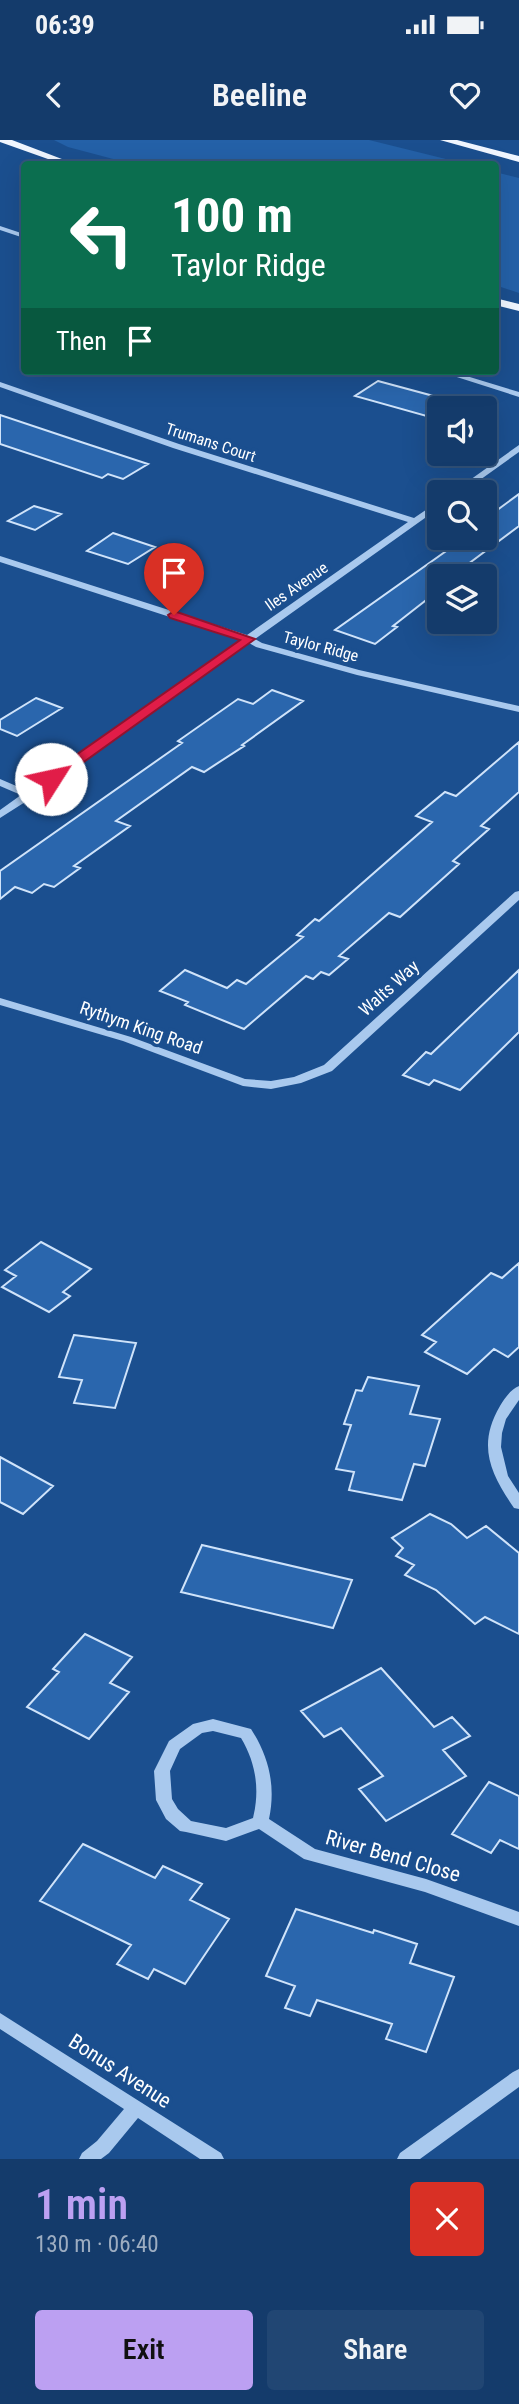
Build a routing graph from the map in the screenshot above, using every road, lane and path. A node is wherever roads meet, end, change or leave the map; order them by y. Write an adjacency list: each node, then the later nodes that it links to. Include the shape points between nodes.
1 (3, 140): 4 (main road)
2 (445, 140): 3 (main road)
3 (519, 159)
4 (62, 161)
5 (0, 228): 6 (street)
6 (21, 235)
7 (499, 302): 8 (main road)
8 (519, 308)
9 (454, 375): 11 (street)
10 (0, 384): 15 (street, Trumans Court)
11 (519, 396)
12 (519, 448): 13 (street)
13 (474, 480)
14 (427, 512): 15 (street, Iles Avenue)
15 (415, 521): 17 (street, Iles Avenue)
16 (0, 559): 17 (street, Taylor Ridge)
17 (249, 639): 18 (street, Taylor Ridge, via 357,672); 20 (street, Iles Avenue)
18 (519, 709)
19 (0, 782): 20 (street)
20 (29, 795): 21 (street, Iles Avenue)
21 (0, 815)
22 (519, 894): 24 (street, Walts Way, via 328,1068)
23 (0, 1001): 24 (street, Rythym King Road, via 127,1039 243,1082)
24 (271, 1084)
25 (519, 1391): 26 (street, via 498,1420 493,1438 501,1476)
26 (519, 1504)
27 (260, 1822): 27 (street, via 266,1800 263,1772 246,1733 213,1726 198,1728 174,1745 162,1771 164,1800 172,1814 186,1826 226,1835); 28 (street, River Bend Close, via 310,1854 452,1894)
28 (519, 1919)
29 (0, 2020): 31 (street, Bonus Avenue)
30 (519, 2077): 34 (street)
31 (135, 2109): 32 (street); 33 (street, Bonus Avenue)
32 (88, 2159)
33 (215, 2159)
34 (406, 2159)

